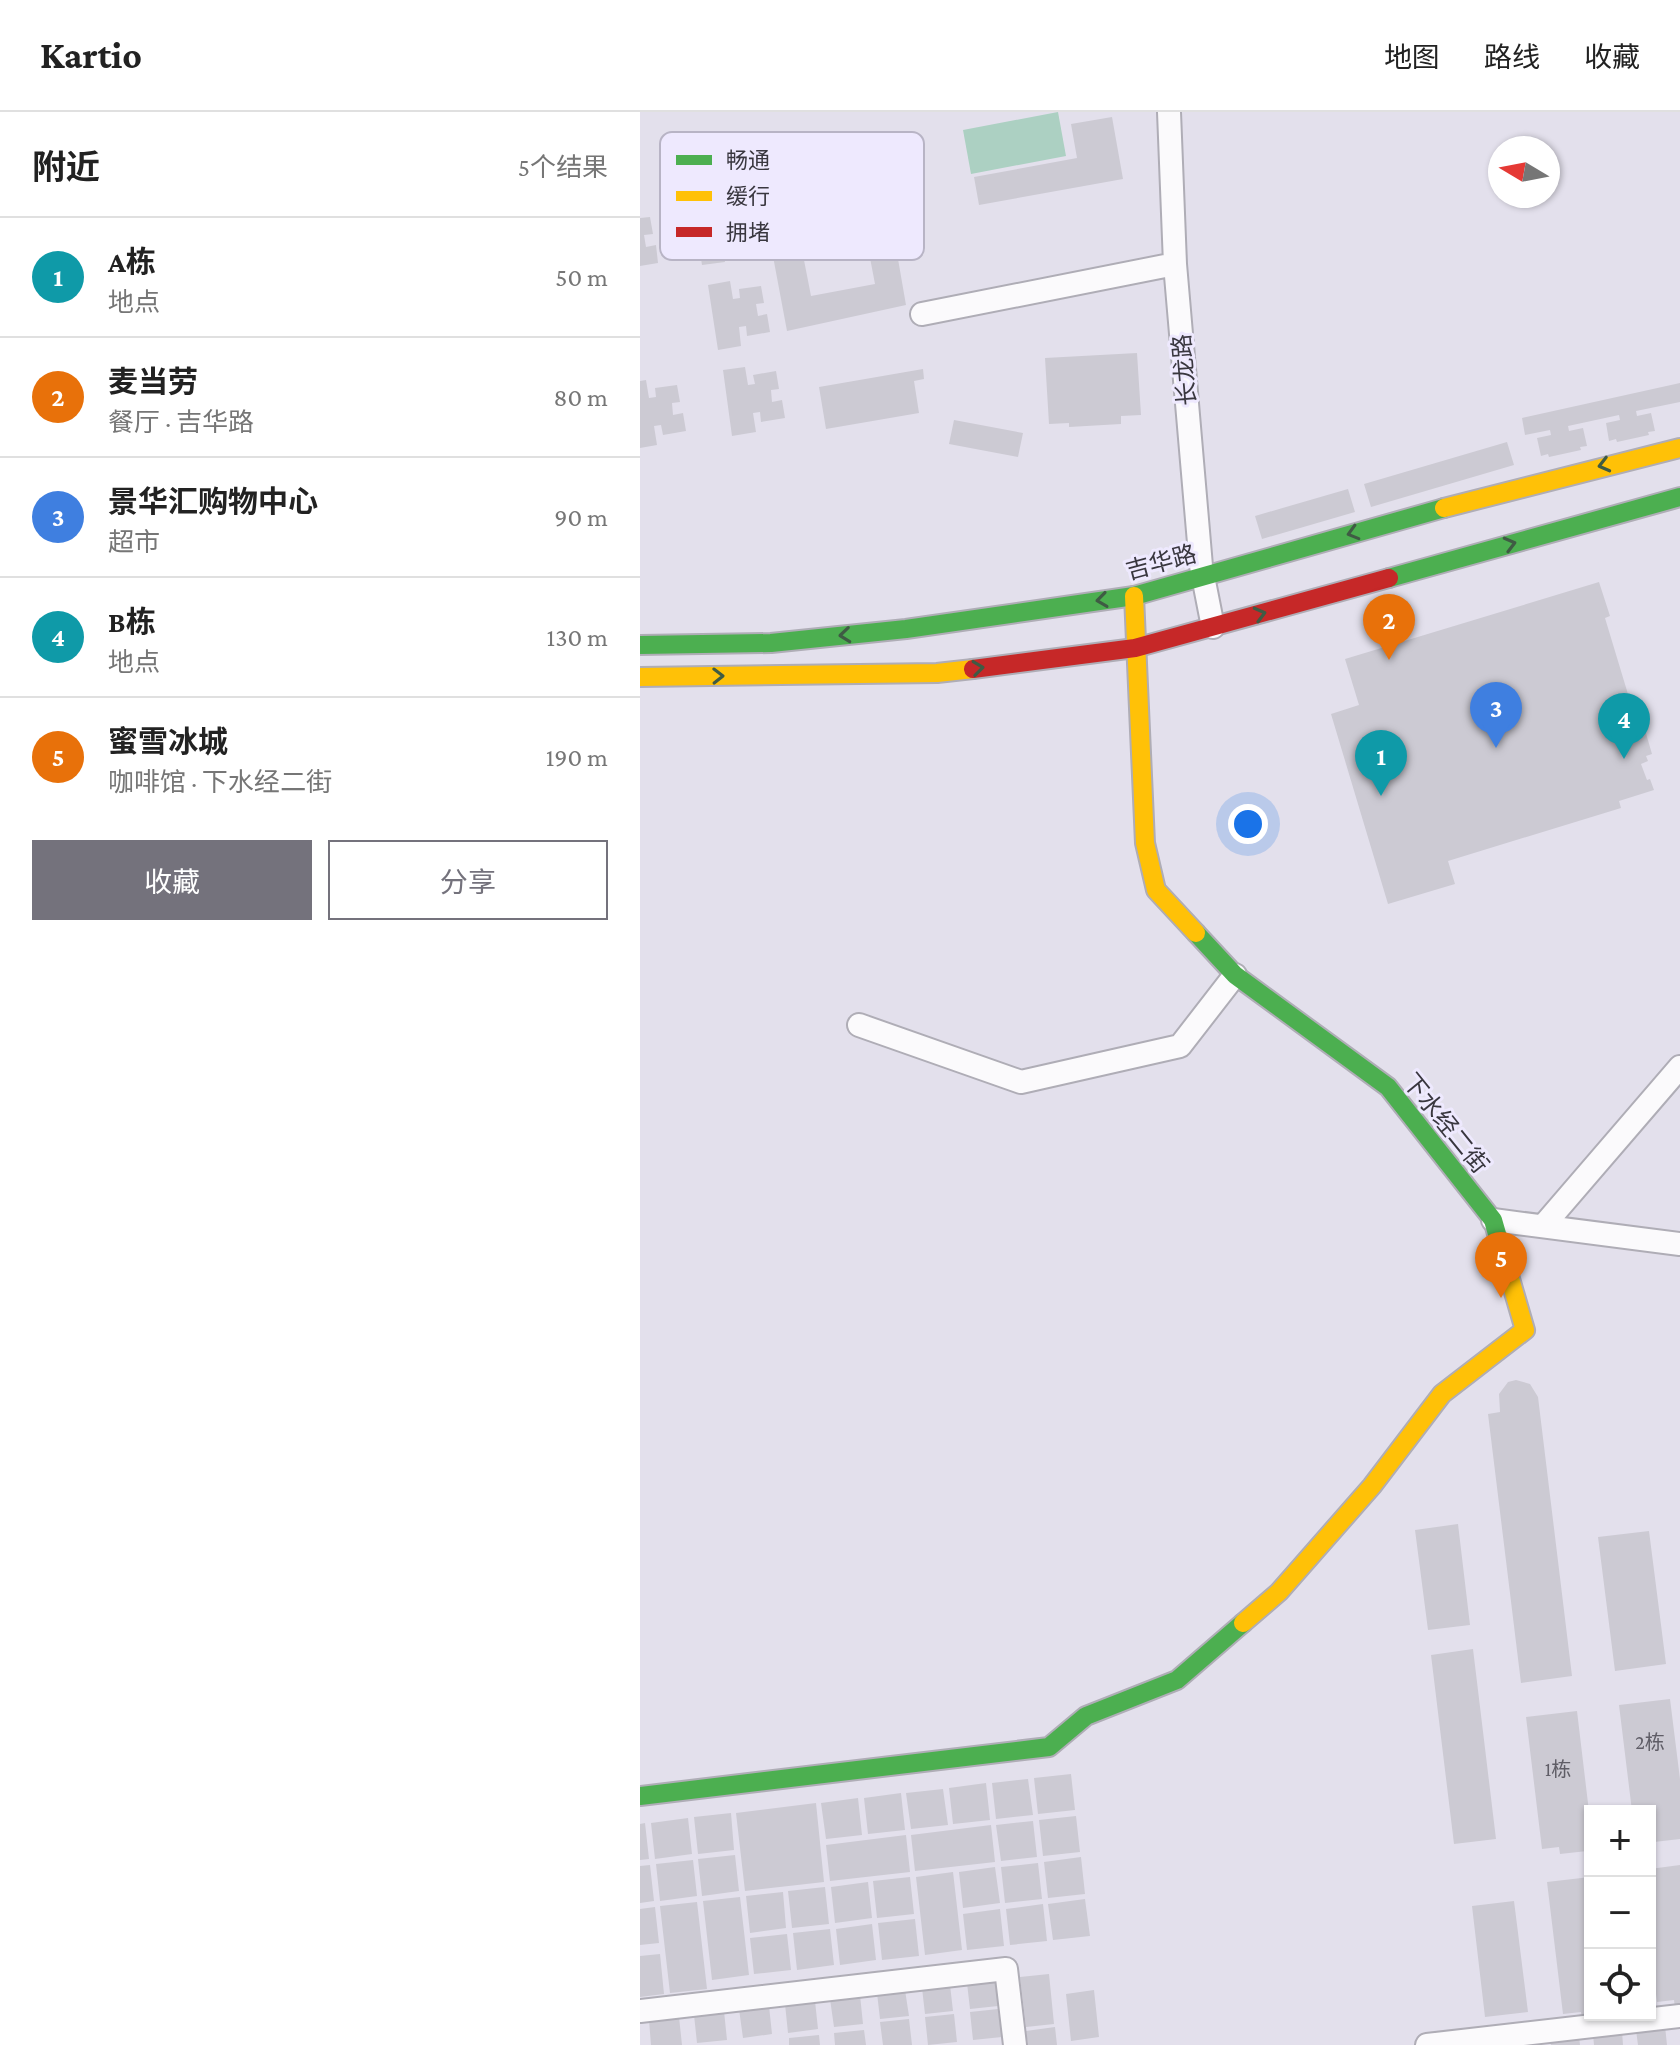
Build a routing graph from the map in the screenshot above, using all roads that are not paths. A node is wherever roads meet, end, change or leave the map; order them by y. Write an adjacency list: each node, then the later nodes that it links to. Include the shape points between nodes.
1 (1169, 112): 2 (street, 长龙路)
2 (1175, 264): 3 (street); 6 (street, 长龙路)
3 (922, 314)
4 (1680, 448): 6 (main road, 吉华路, one-way to 6, via 1481,497)
5 (1680, 497): 8 (main road, one-way to 5)
6 (1203, 576): 7 (main road, 吉华路); 8 (street, 长龙路)
7 (1134, 596): 9 (main road, 吉华路, one-way to 9, via 771,643); 10 (main road)
8 (1213, 627): 10 (main road)
9 (640, 645)
10 (1135, 648): 11 (main road, one-way to 10, via 937,673); 12 (main road, 下水经二街, via 1145,843 1156,890)
11 (640, 677)
12 (1235, 975): 13 (street, via 1180,1046 1021,1082); 15 (main road, 下水经二街, via 1388,1087)
13 (859, 1025)
14 (1680, 1067): 16 (street)
15 (1493, 1220): 16 (street); 18 (main road, 下水经二街, via 1525,1330 1442,1394 1372,1486 1279,1592 1177,1680 1086,1716 1049,1747)
16 (1544, 1225): 17 (street)
17 (1680, 1244)
18 (640, 1796)
19 (640, 2011): 21 (street, via 1006,1969)
20 (1680, 2016): 22 (street)
21 (1015, 2045)
22 (1427, 2045)

